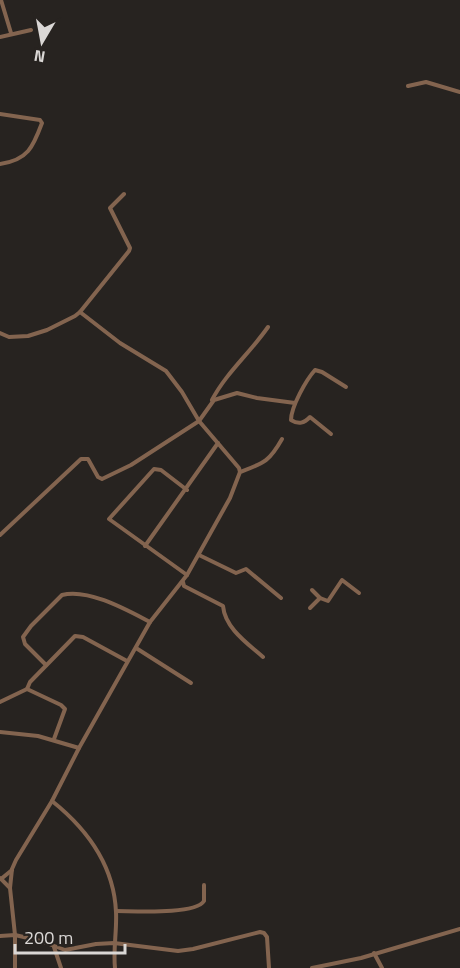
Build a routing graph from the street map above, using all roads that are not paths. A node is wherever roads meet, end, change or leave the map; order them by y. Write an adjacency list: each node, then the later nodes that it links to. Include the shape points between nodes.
1 (1, 0): 3 (street)
2 (31, 30): 3 (street)
3 (11, 33): 4 (street)
4 (0, 37)
5 (408, 86): 6 (street, via 426,82)
6 (460, 92)
7 (0, 114): 8 (street, via 42,123 32,149)
8 (0, 164)
9 (124, 194): 10 (street, via 110,208 129,251)
10 (80, 312): 12 (street, via 28,336 9,337); 16 (street, via 166,371)
11 (267, 327): 14 (street)
12 (0, 333)
13 (346, 387): 15 (street, via 315,370)
14 (212, 401): 15 (street, via 237,393); 16 (street)
15 (295, 402): 17 (street, via 291,420 302,423 310,417)
16 (199, 421): 19 (street); 22 (street, via 102,479 88,459 81,459)
17 (331, 434)
18 (282, 439): 20 (street, via 263,464)
19 (218, 443): 20 (street); 21 (street)
20 (240, 472): 24 (street)
21 (187, 489): 23 (street); 23 (street, via 162,470 154,469 110,517 111,522)
22 (0, 535)
23 (145, 546): 25 (street)
24 (198, 555): 25 (street); 29 (street, via 236,573 246,569)
25 (187, 575): 26 (street)
26 (183, 582): 32 (street); 34 (street, via 223,606 224,616 241,638)
27 (312, 590): 30 (street)
28 (359, 593): 30 (street, via 342,580 327,601)
29 (281, 598)
30 (320, 598): 31 (street)
31 (310, 608)
32 (150, 622): 33 (street); 36 (street, via 108,602 83,595 62,595 23,637)
33 (136, 648): 35 (street); 37 (street)
34 (263, 657)
35 (127, 661): 36 (street, via 79,635); 42 (street)
36 (46, 665): 38 (street)
37 (191, 683)
38 (27, 689): 39 (street); 41 (street, via 65,709)
39 (0, 702)
40 (0, 732): 41 (street)
41 (54, 740): 42 (street)
42 (79, 748): 43 (street)
43 (52, 801): 44 (street); 48 (street, via 85,834 103,862 111,878)
44 (12, 869): 45 (street); 47 (street)
45 (1, 879): 47 (street)
46 (204, 885): 48 (street, via 204,901 197,907 148,912)
47 (10, 888): 50 (street)
48 (116, 910): 52 (street)
49 (460, 929): 54 (street)
50 (15, 935): 51 (street); 53 (street); 55 (street)
51 (0, 936)
52 (114, 943): 53 (street, via 72,950); 57 (street); 58 (street, via 178,951 260,932 267,937)
53 (54, 947): 56 (street)
54 (374, 954): 59 (street); 60 (street)
55 (15, 968)
56 (61, 968)
57 (115, 968)
58 (269, 968)
59 (312, 968)
60 (382, 968)

